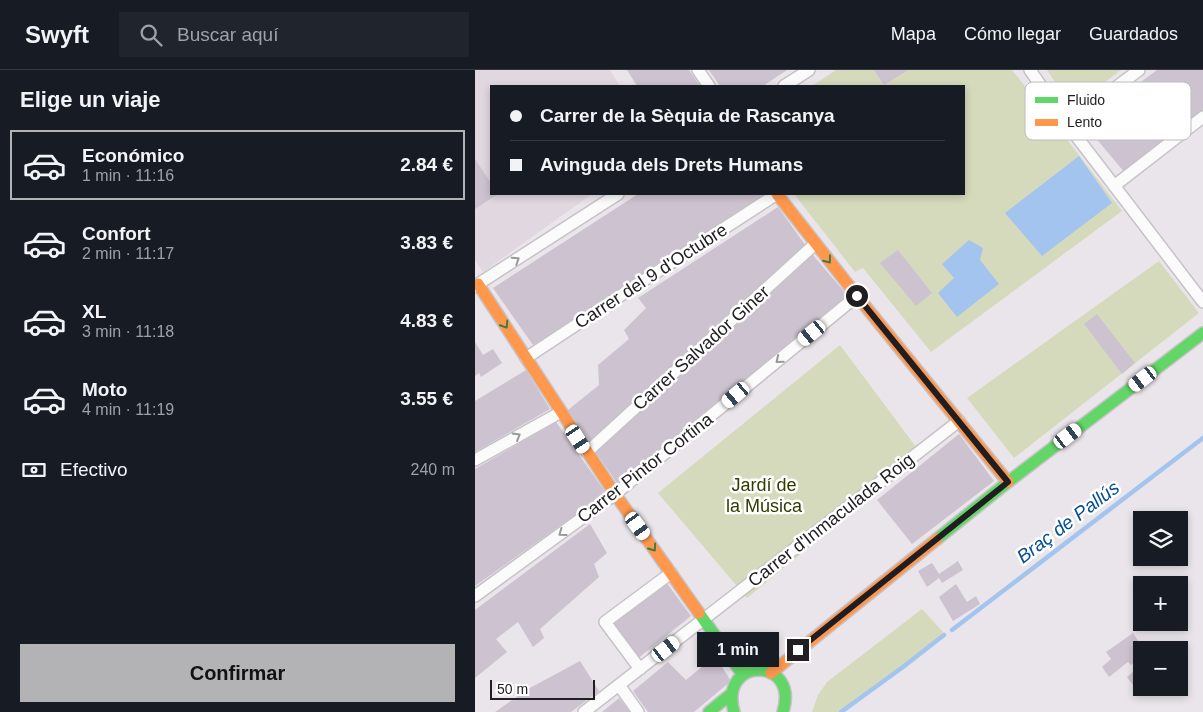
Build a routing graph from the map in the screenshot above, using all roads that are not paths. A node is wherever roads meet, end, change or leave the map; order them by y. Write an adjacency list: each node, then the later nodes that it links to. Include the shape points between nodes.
1 (698, 70): 7 (street)
2 (809, 70): 8 (street)
3 (1030, 70): 5 (street)
4 (1139, 70): 6 (street)
5 (1038, 82)
6 (1123, 82)
7 (708, 85)
8 (786, 85)
9 (1203, 117): 10 (street)
10 (1191, 126)
11 (1079, 140): 13 (street)
12 (1173, 140): 13 (street)
13 (1114, 186): 20 (street)
14 (616, 195): 18 (street, one-way to 14)
15 (775, 195): 22 (street, Carrer del 9 d'Octubre)
16 (778, 195): 17 (street)
17 (815, 244): 19 (street, one-way to 19); 25 (street, Carrer Salvador Giner)
18 (476, 283): 22 (street, one-way to 22)
19 (857, 296): 24 (street); 28 (street, Carrer Pintor Cortina, one-way to 28)
20 (1203, 302)
21 (1203, 333): 27 (street)
22 (526, 358): 23 (street)
23 (561, 412): 25 (street); 26 (street, one-way to 23)
24 (959, 422): 27 (street); 31 (street, Carrer d'Inmaculada Roig)
25 (587, 452): 28 (street)
26 (475, 460)
27 (1008, 482): 33 (street)
28 (615, 494): 29 (street, one-way to 29); 30 (street, Carrer Pintor Cortina, one-way to 30)
29 (671, 573): 31 (street); 32 (street, via 605,622)
30 (475, 596)
31 (704, 620): 32 (street, Carrer d'Inmaculada Roig); 34 (street)
32 (640, 669): 35 (street, Carrer d'Inmaculada Roig)
33 (771, 673): 34 (street, via 757,670); 41 (street, via 784,686 786,704)
34 (743, 675): 36 (street)
35 (619, 686): 37 (street, Carrer d'Inmaculada Roig); 38 (street)
36 (731, 694): 39 (street); 40 (street)
37 (584, 712)
38 (639, 712)
39 (709, 712)
40 (734, 712)
41 (783, 712)

